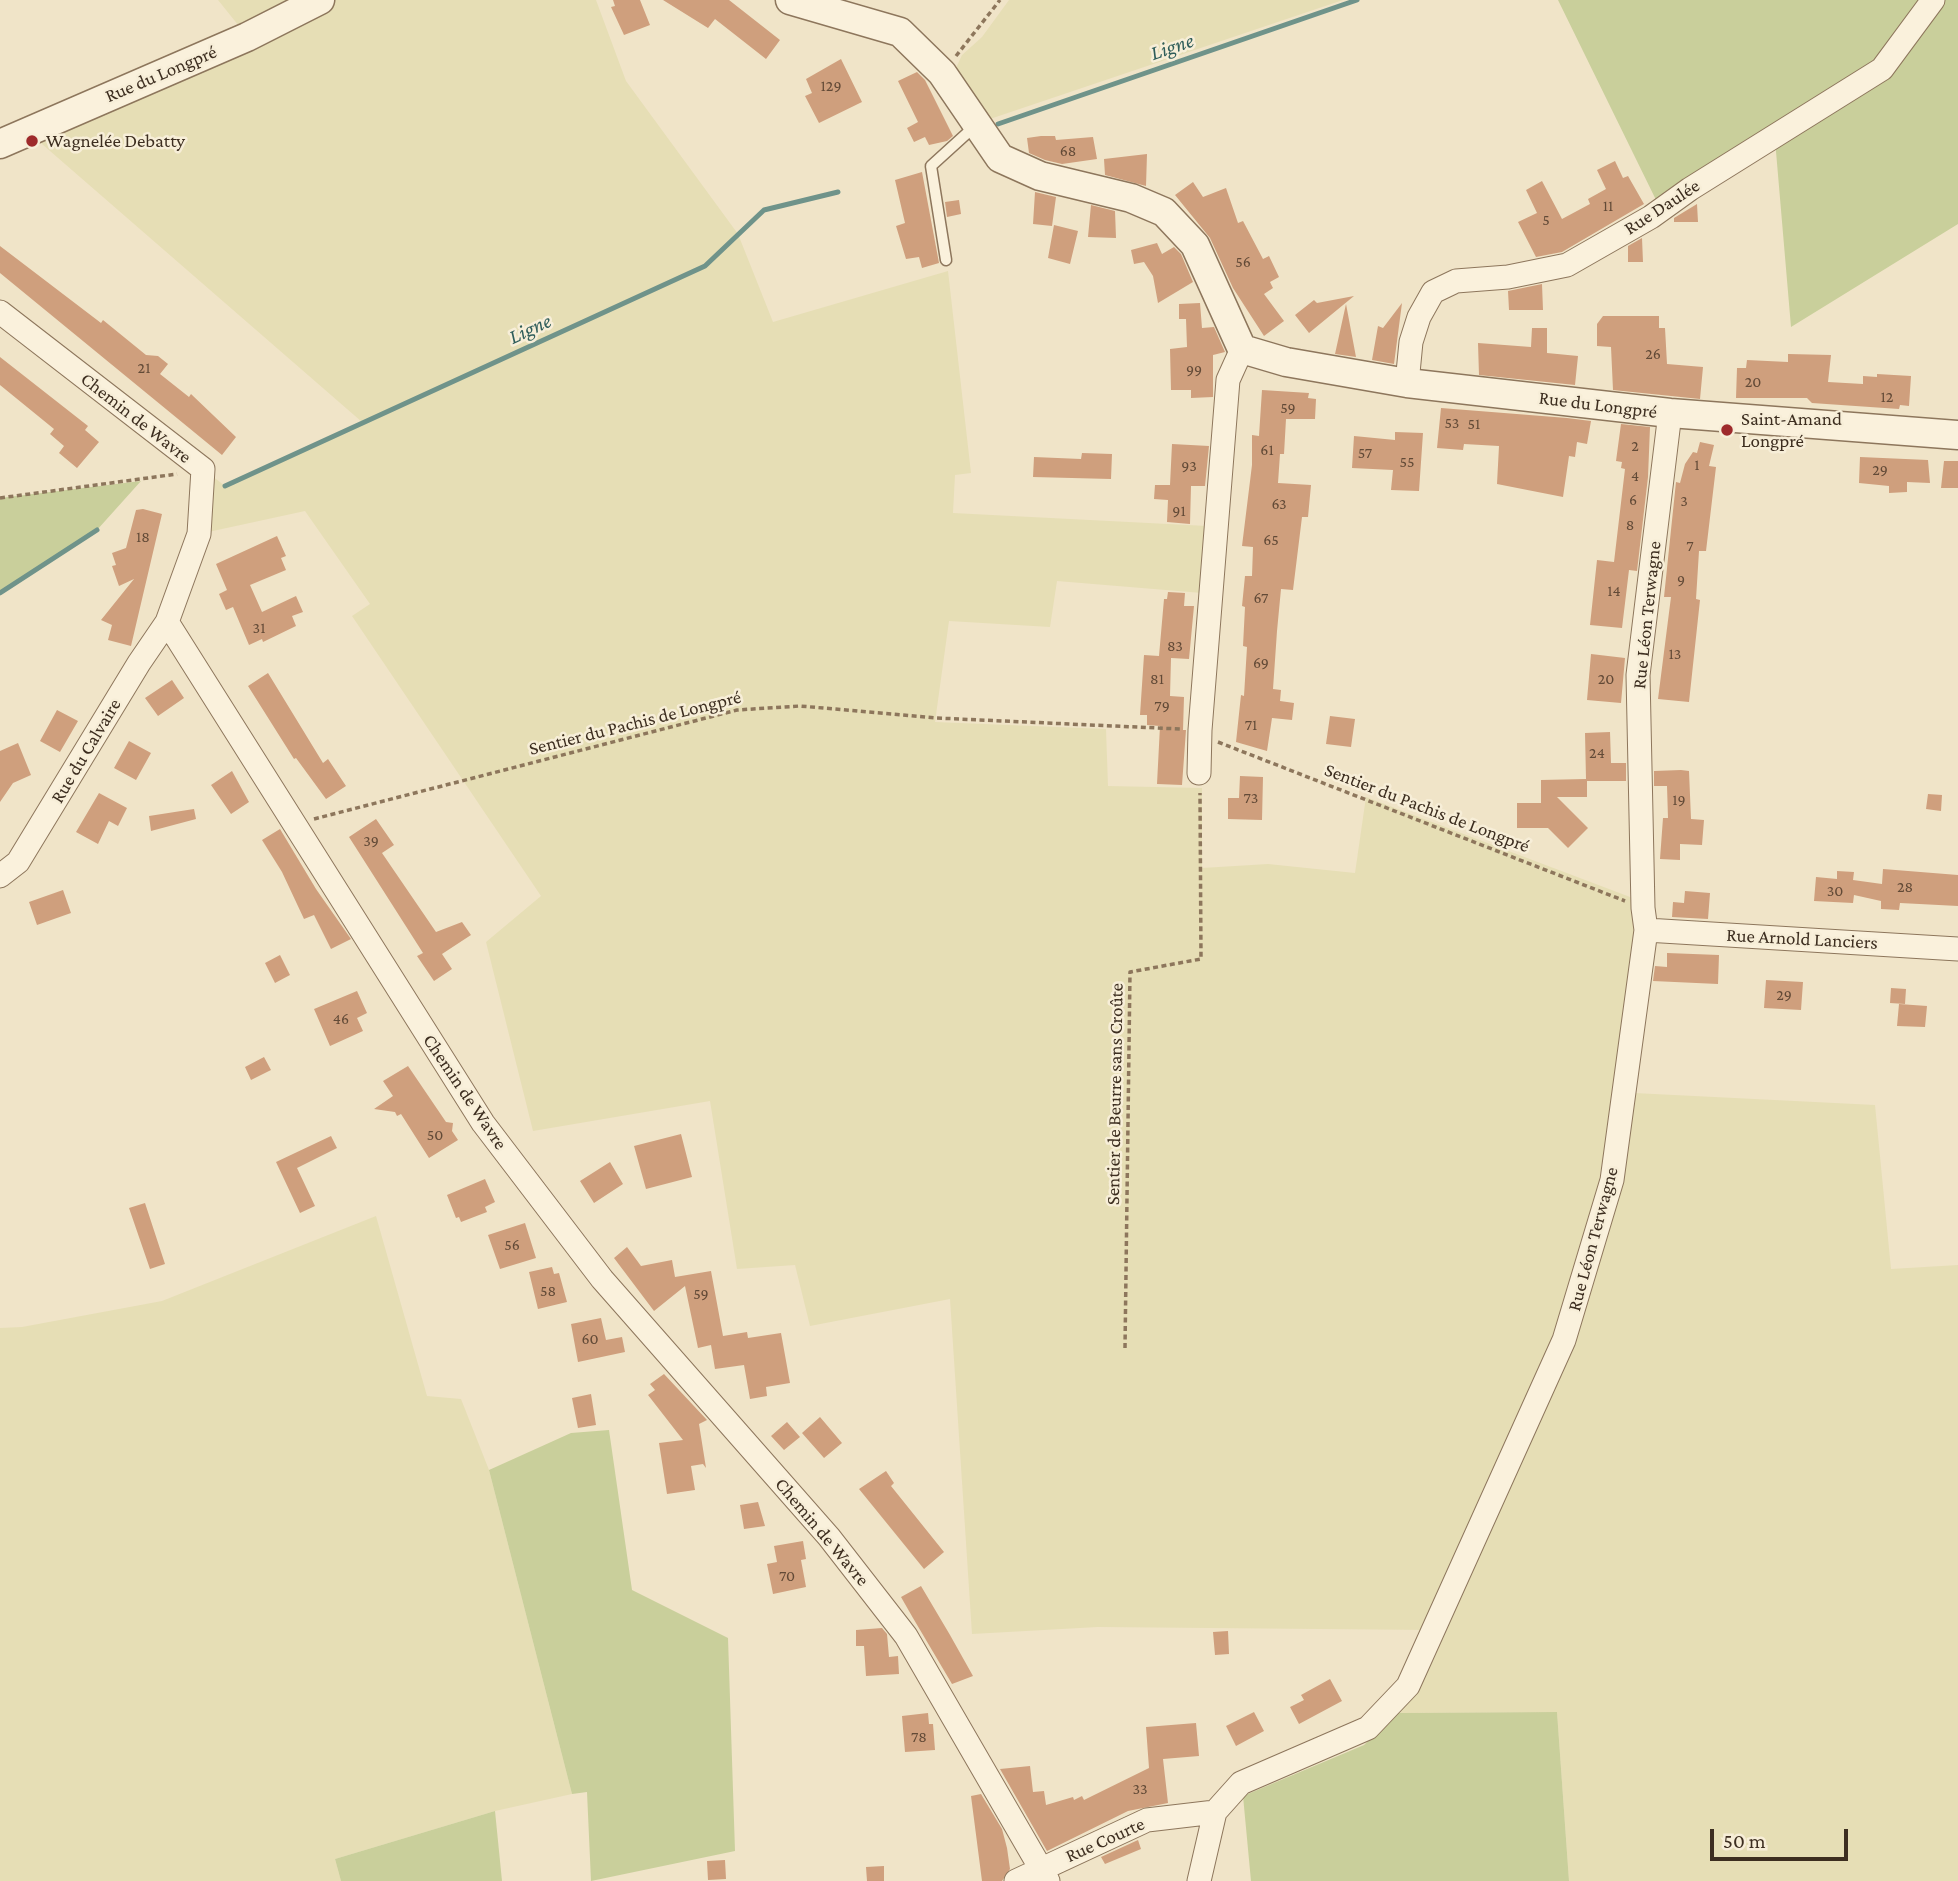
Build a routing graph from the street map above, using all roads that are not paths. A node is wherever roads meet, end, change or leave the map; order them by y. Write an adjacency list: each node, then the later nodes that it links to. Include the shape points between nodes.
1 (320, 0): 5 (street, Rue du Longpré, via 247,37)
2 (790, 0): 4 (street, via 900,32 942,73)
3 (1933, 0): 9 (street, Rue Daulée, via 1882,69 1651,217 1567,265 1456,281 1433,292 1411,342)
4 (977, 124): 6 (lane, via 931,166); 8 (street, via 1000,158 1010,163 1040,177 1130,198 1164,212 1195,245)
5 (0, 144)
6 (946, 260)
7 (0, 312): 12 (street, Chemin de Wavre, via 203,470 199,534)
8 (1242, 349): 9 (street, Rue du Longpré, via 1286,362); 13 (street, via 1228,380)
9 (1407, 383): 10 (street, Rue du Longpré)
10 (1670, 413): 11 (street, Rue du Longpré); 15 (street, Rue Léon Terwagne, via 1638,675)
11 (1958, 435)
12 (167, 622): 14 (street, Rue du Calvaire, via 18,862); 18 (street, Chemin de Wavre, via 484,1124 602,1279 829,1537 906,1636)
13 (1199, 773)
14 (0, 876)
15 (1645, 919): 16 (street, Rue Arnold Lanciers); 17 (street, Rue Léon Terwagne, via 1612,1180 1564,1340 1424,1654 1408,1686 1368,1728 1241,1783)
16 (1958, 949)
17 (1215, 1812): 18 (street, Rue Courte, via 1147,1820); 20 (street, Rue Léon Terwagne)
18 (1044, 1876): 19 (street, Rue Courte)
19 (1016, 1881)
20 (1199, 1881)

